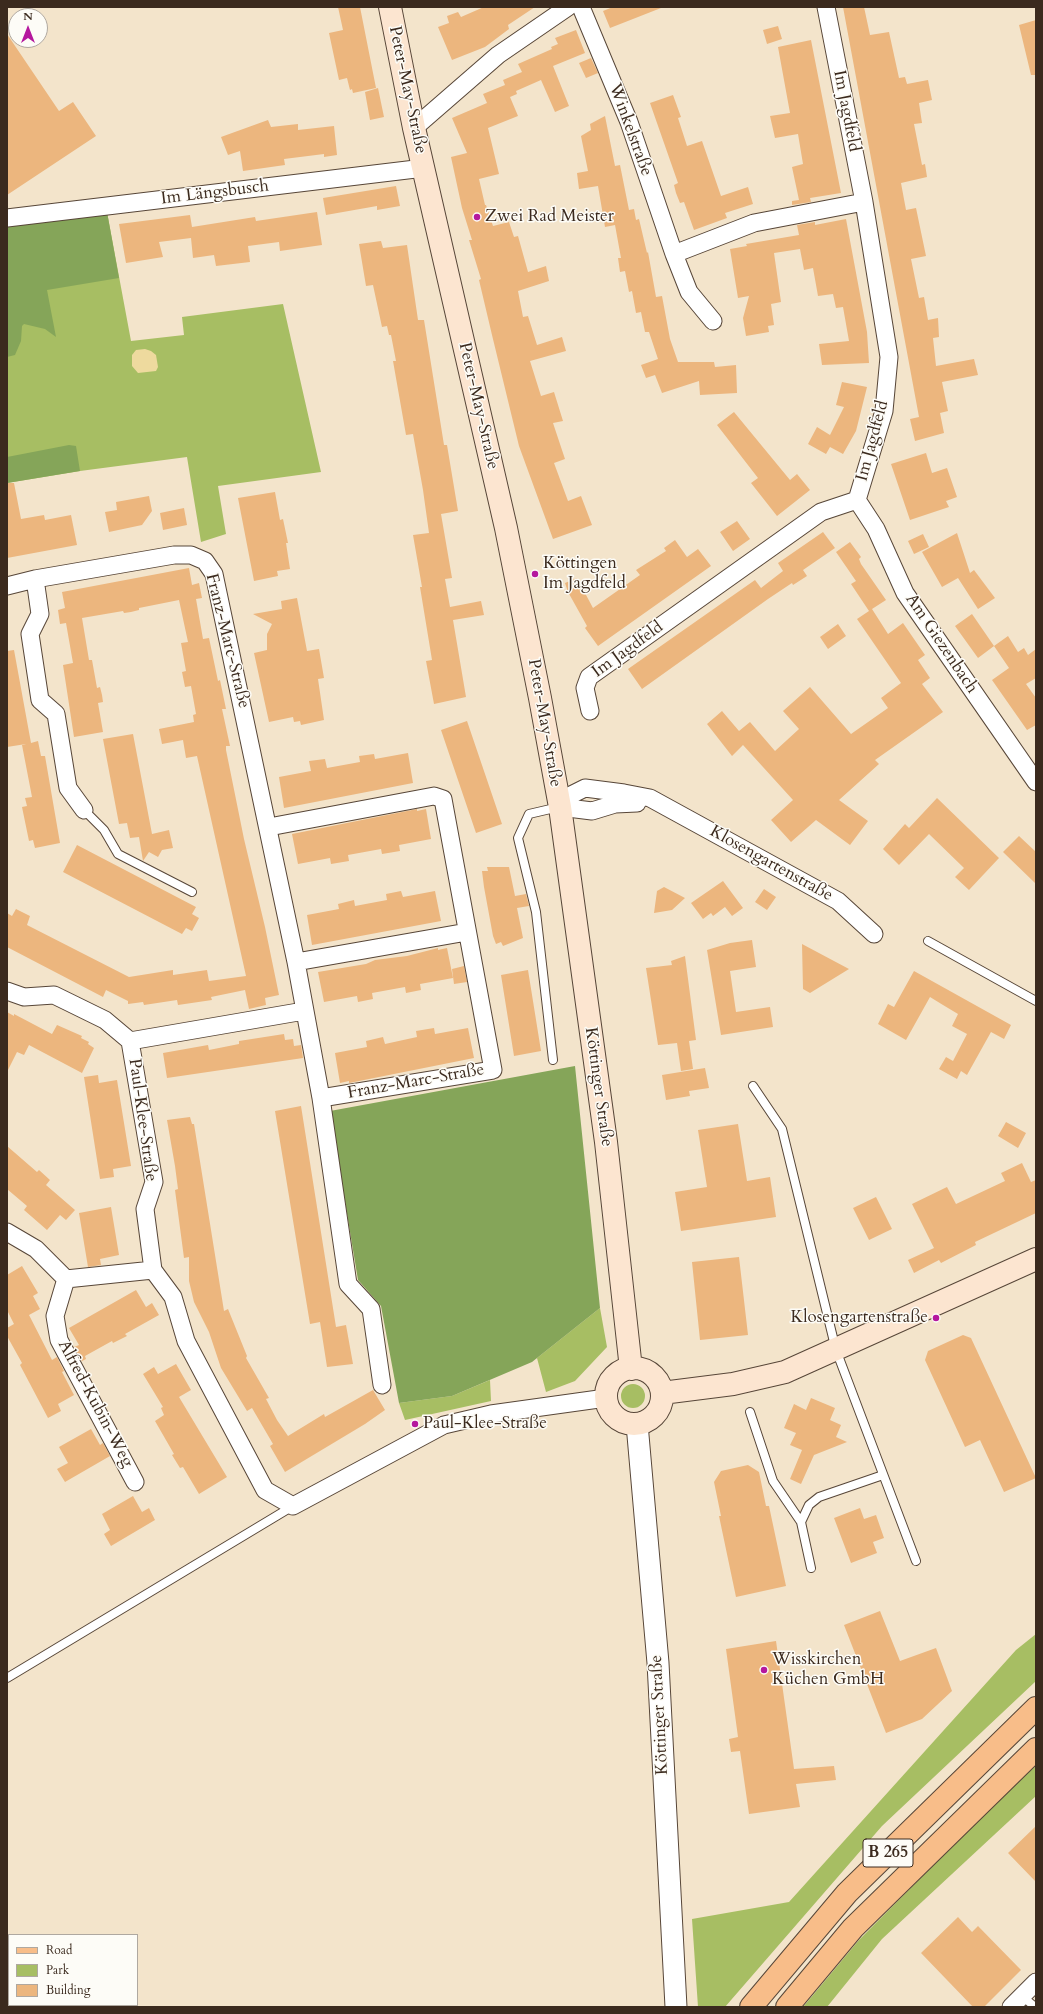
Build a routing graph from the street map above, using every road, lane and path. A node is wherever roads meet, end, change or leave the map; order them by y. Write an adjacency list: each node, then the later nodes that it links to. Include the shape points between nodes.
1 (390, 7): 5 (main road, Peter-May-Straße)
2 (568, 7): 5 (street, via 498,55)
3 (581, 7): 9 (street, Winkelstraße, via 629,122)
4 (826, 7): 7 (street, Im Jagdfeld)
5 (414, 128): 6 (main road, Peter-May-Straße)
6 (424, 168): 8 (street, Im Längsbusch); 17 (main road, Peter-May-Straße, via 507,533)
7 (864, 202): 9 (street, via 754,223); 11 (street, Im Jagdfeld, via 889,357 884,412)
8 (7, 218)
9 (674, 254): 10 (street, Winkelstraße, via 689,292)
10 (713, 322)
11 (857, 500): 14 (street, Im Jagdfeld, via 821,512 589,677 585,688); 15 (street, Am Giezenbach, via 876,529 905,593)
12 (35, 579): 13 (street, Franz-Marc-Straße); 18 (street, via 40,614 30,634 40,700 56,714 68,788); 19 (street, Franz-Marc-Straße, via 174,555 191,555 205,560 214,574)
13 (7, 586)
14 (590, 711)
15 (1036, 782)
16 (661, 805): 17 (street, Klosengartenstraße, via 615,804 592,811); 17 (street, Klosengartenstraße, via 650,798 585,788 571,795); 22 (street, Klosengartenstraße, via 838,901)
17 (560, 807): 29 (lane, via 529,814 518,838 536,912); 37 (main road, Köttinger Straße, via 606,1142)
18 (84, 810): 20 (lane, via 104,830 118,854)
19 (269, 827): 21 (street, Franz-Marc-Straße, via 434,796 443,799); 24 (street, Franz-Marc-Straße)
20 (192, 892)
21 (467, 932): 24 (street); 31 (street, Franz-Marc-Straße, via 493,1070)
22 (874, 934)
23 (928, 942): 26 (lane)
24 (296, 962): 27 (street, Franz-Marc-Straße)
25 (7, 991): 28 (street, Paul-Klee-Straße, via 24,998 54,995 105,1020)
26 (1036, 1000)
27 (304, 1011): 28 (street); 31 (street, Franz-Marc-Straße)
28 (130, 1041): 34 (street, Paul-Klee-Straße, via 154,1182 145,1209)
29 (553, 1060)
30 (752, 1086): 36 (lane, via 782,1129)
31 (321, 1098): 38 (street, Franz-Marc-Straße, via 348,1284 371,1309)
32 (7, 1232): 35 (street, via 36,1249)
33 (1036, 1259): 36 (main road)
34 (153, 1270): 35 (street); 45 (street, Paul-Klee-Straße, via 173,1297 186,1341 265,1490)
35 (66, 1279): 44 (street, Alfred-Kubin-Weg, via 55,1316 59,1340)
36 (836, 1350): 39 (main road, via 785,1372 733,1384); 43 (lane)
37 (631, 1369): 39 (main road, via 642,1370 652,1375 659,1383); 40 (main road, via 612,1378)
38 (382, 1385)
39 (662, 1393): 42 (main road, via 661,1404 656,1414 647,1421)
40 (606, 1398): 42 (main road, via 609,1409 616,1418 626,1423); 45 (street, via 491,1414 444,1425)
41 (750, 1412): 46 (lane, via 773,1481)
42 (637, 1424): 54 (street, Köttinger Straße, via 658,1663)
43 (883, 1475): 46 (lane, via 819,1497 810,1505); 47 (lane)
44 (136, 1482)
45 (293, 1506): 49 (lane)
46 (801, 1522): 48 (lane)
47 (916, 1561)
48 (811, 1568)
49 (7, 1678)
50 (1036, 1708): 55 (main road, B 265, via 847,1893)
51 (1036, 1749): 56 (main road, B 265, via 852,1928)
52 (1036, 1982): 53 (street)
53 (1017, 2001): 57 (lane)
54 (676, 2007)
55 (751, 2007)
56 (787, 2007)
57 (1035, 2007)

